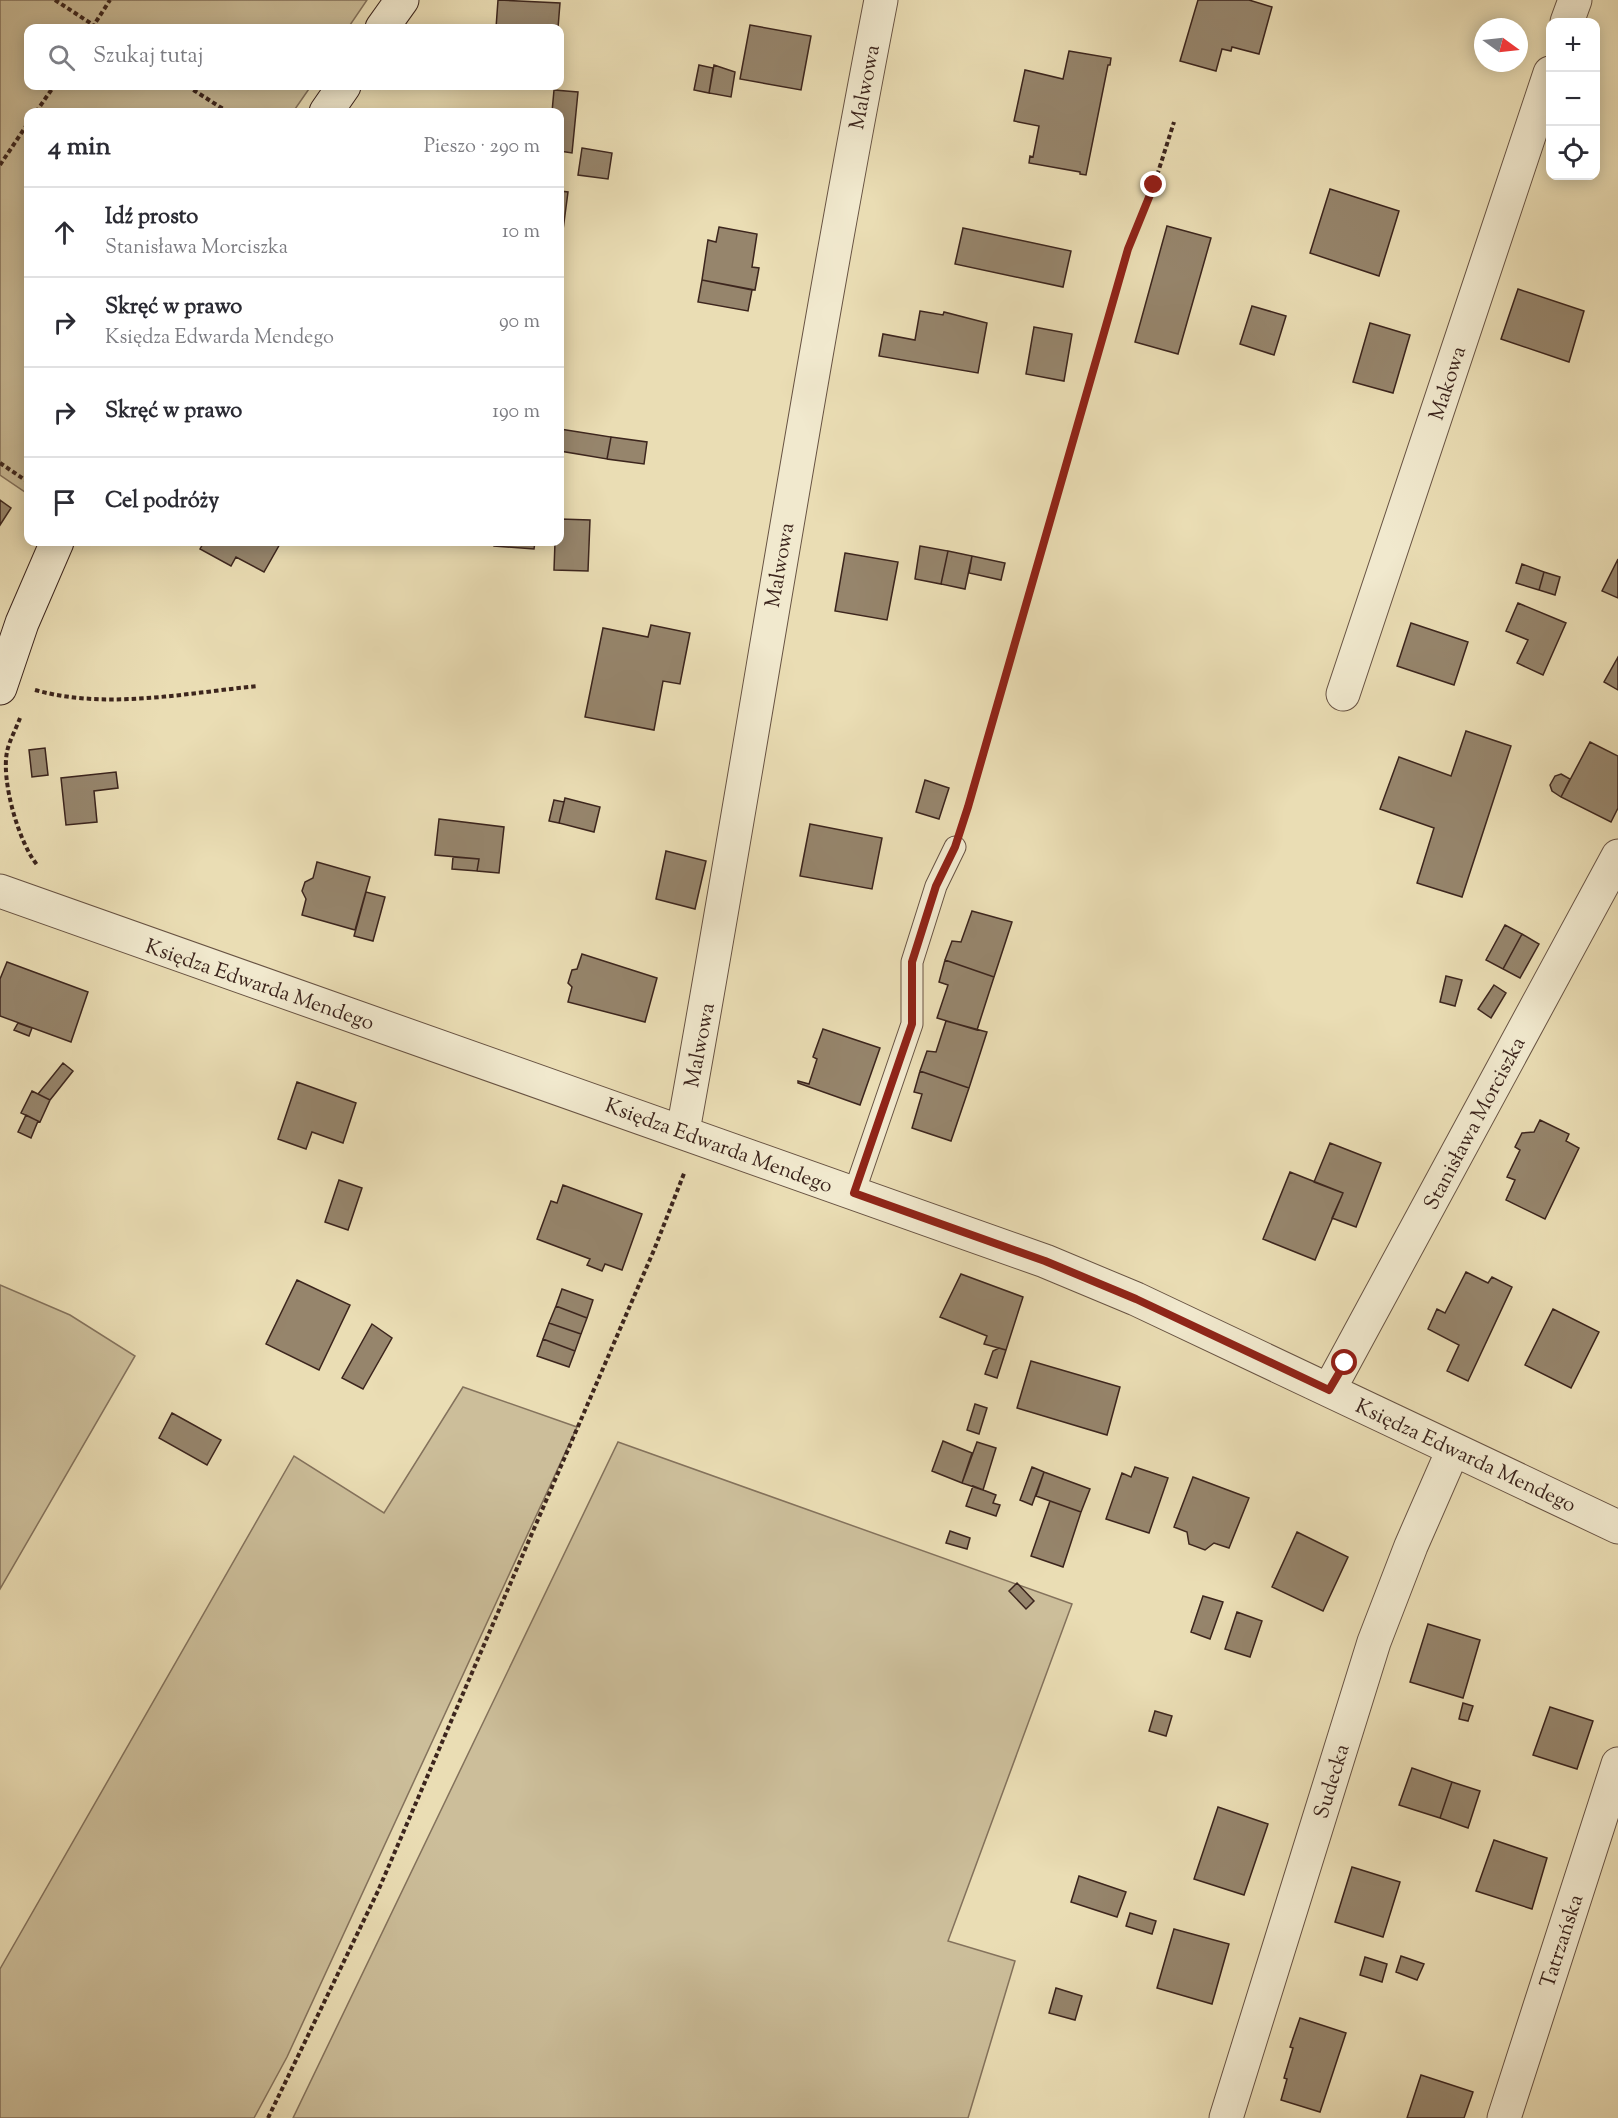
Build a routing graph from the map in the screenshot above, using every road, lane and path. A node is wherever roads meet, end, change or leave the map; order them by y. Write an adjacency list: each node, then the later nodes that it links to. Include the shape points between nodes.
1 (55, 0): 7 (path)
2 (110, 0): 8 (path)
3 (402, 0): 9 (street)
4 (881, 0): 31 (street, Malwowa, via 814,358 717,950)
5 (1575, 0): 6 (street)
6 (1568, 18)
7 (89, 24)
8 (97, 24)
9 (385, 24)
10 (1546, 88): 25 (street, Makowa)
11 (51, 90): 14 (path)
12 (193, 90): 15 (path)
13 (341, 90): 16 (street)
14 (39, 108)
15 (222, 108)
16 (329, 108)
17 (1174, 122): 27 (path, via 1128,249)
18 (24, 129): 19 (path)
19 (0, 165)
20 (0, 463): 21 (path)
21 (24, 479)
22 (55, 546): 23 (street)
23 (1, 683): 24 (path, via 75,698)
24 (258, 686)
25 (1343, 694)
26 (20, 716): 29 (path, via 7,751 8,778 20,837)
27 (955, 847): 32 (lane, via 936,886 912,962 912,1024)
28 (1618, 856): 33 (street, Stanisława Morciszka)
29 (42, 871)
30 (0, 891): 31 (street, Księdza Edwarda Mendego)
31 (691, 1134): 32 (street, Księdza Edwarda Mendego); 37 (path, via 654,1250 378,1891)
32 (854, 1193): 33 (street, Księdza Edwarda Mendego, via 1055,1265)
33 (1329, 1390): 34 (street, Księdza Edwarda Mendego)
34 (1453, 1450): 35 (street, Księdza Edwarda Mendego); 38 (street, Sudecka, via 1374,1642)
35 (1618, 1527)
36 (1618, 1764): 39 (street, Tatrzańska)
37 (268, 2118)
38 (1226, 2118)
39 (1504, 2118)

